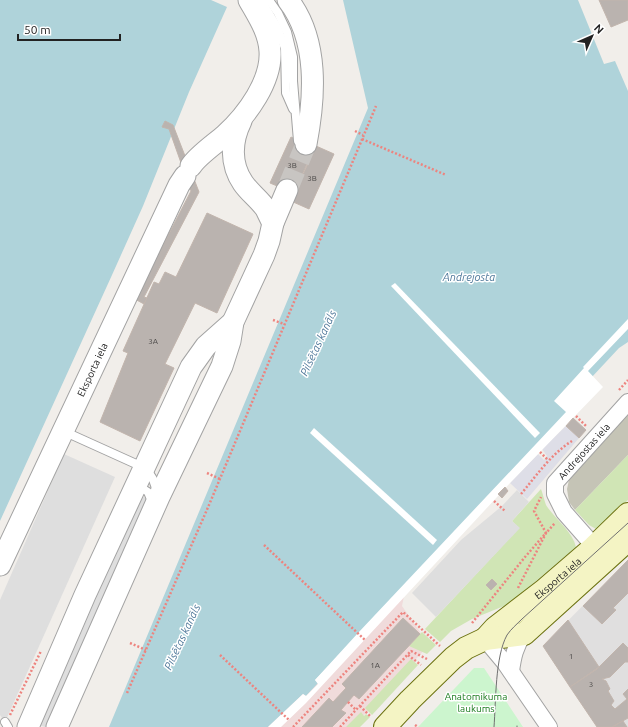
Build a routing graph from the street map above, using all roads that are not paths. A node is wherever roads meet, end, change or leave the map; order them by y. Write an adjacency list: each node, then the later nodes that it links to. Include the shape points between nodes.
1 (249, 0): 8 (street, via 266,31 270,69 258,95)
2 (261, 0): 9 (lane, via 277,27 285,48 286,93)
3 (269, 0): 9 (lane, via 287,32 293,57 293,81)
4 (278, 0): 6 (lane, via 288,14)
5 (288, 0): 9 (street, via 305,30 311,58 312,104)
6 (300, 51)
7 (304, 98): 9 (lane)
8 (243, 117): 12 (street, via 232,148 234,164 242,182 266,209); 23 (street, Eksporta iela, via 188,171 179,185)
9 (303, 120): 10 (street)
10 (302, 142)
11 (281, 191): 12 (street)
12 (273, 223): 13 (street, via 264,255)
13 (233, 322): 14 (street); 15 (street)
14 (202, 350): 15 (lane, via 217,347 223,352); 19 (street, via 191,367)
15 (224, 360): 18 (street)
16 (628, 402): 22 (street, Andrejostas iela, via 555,483 555,494 564,512)
17 (72, 435): 19 (lane)
18 (172, 470): 19 (street); 19 (lane, via 165,476 158,477 152,472 150,465)
19 (144, 484): 28 (street, via 85,595); 29 (street)
20 (628, 514): 22 (main road, Eksporta iela)
21 (628, 540): 22 (main road, Eksporta iela)
22 (601, 553): 24 (main road, Eksporta iela, via 495,628); 25 (main road, Eksporta iela)
23 (0, 565)
24 (478, 631): 25 (main road, Eksporta iela); 26 (street); 27 (main road, Eksporta iela, via 466,648 415,695)
25 (524, 634): 26 (street, via 513,654)
26 (511, 671): 30 (street)
27 (379, 722)
28 (28, 727)
29 (57, 727)
30 (549, 727)

